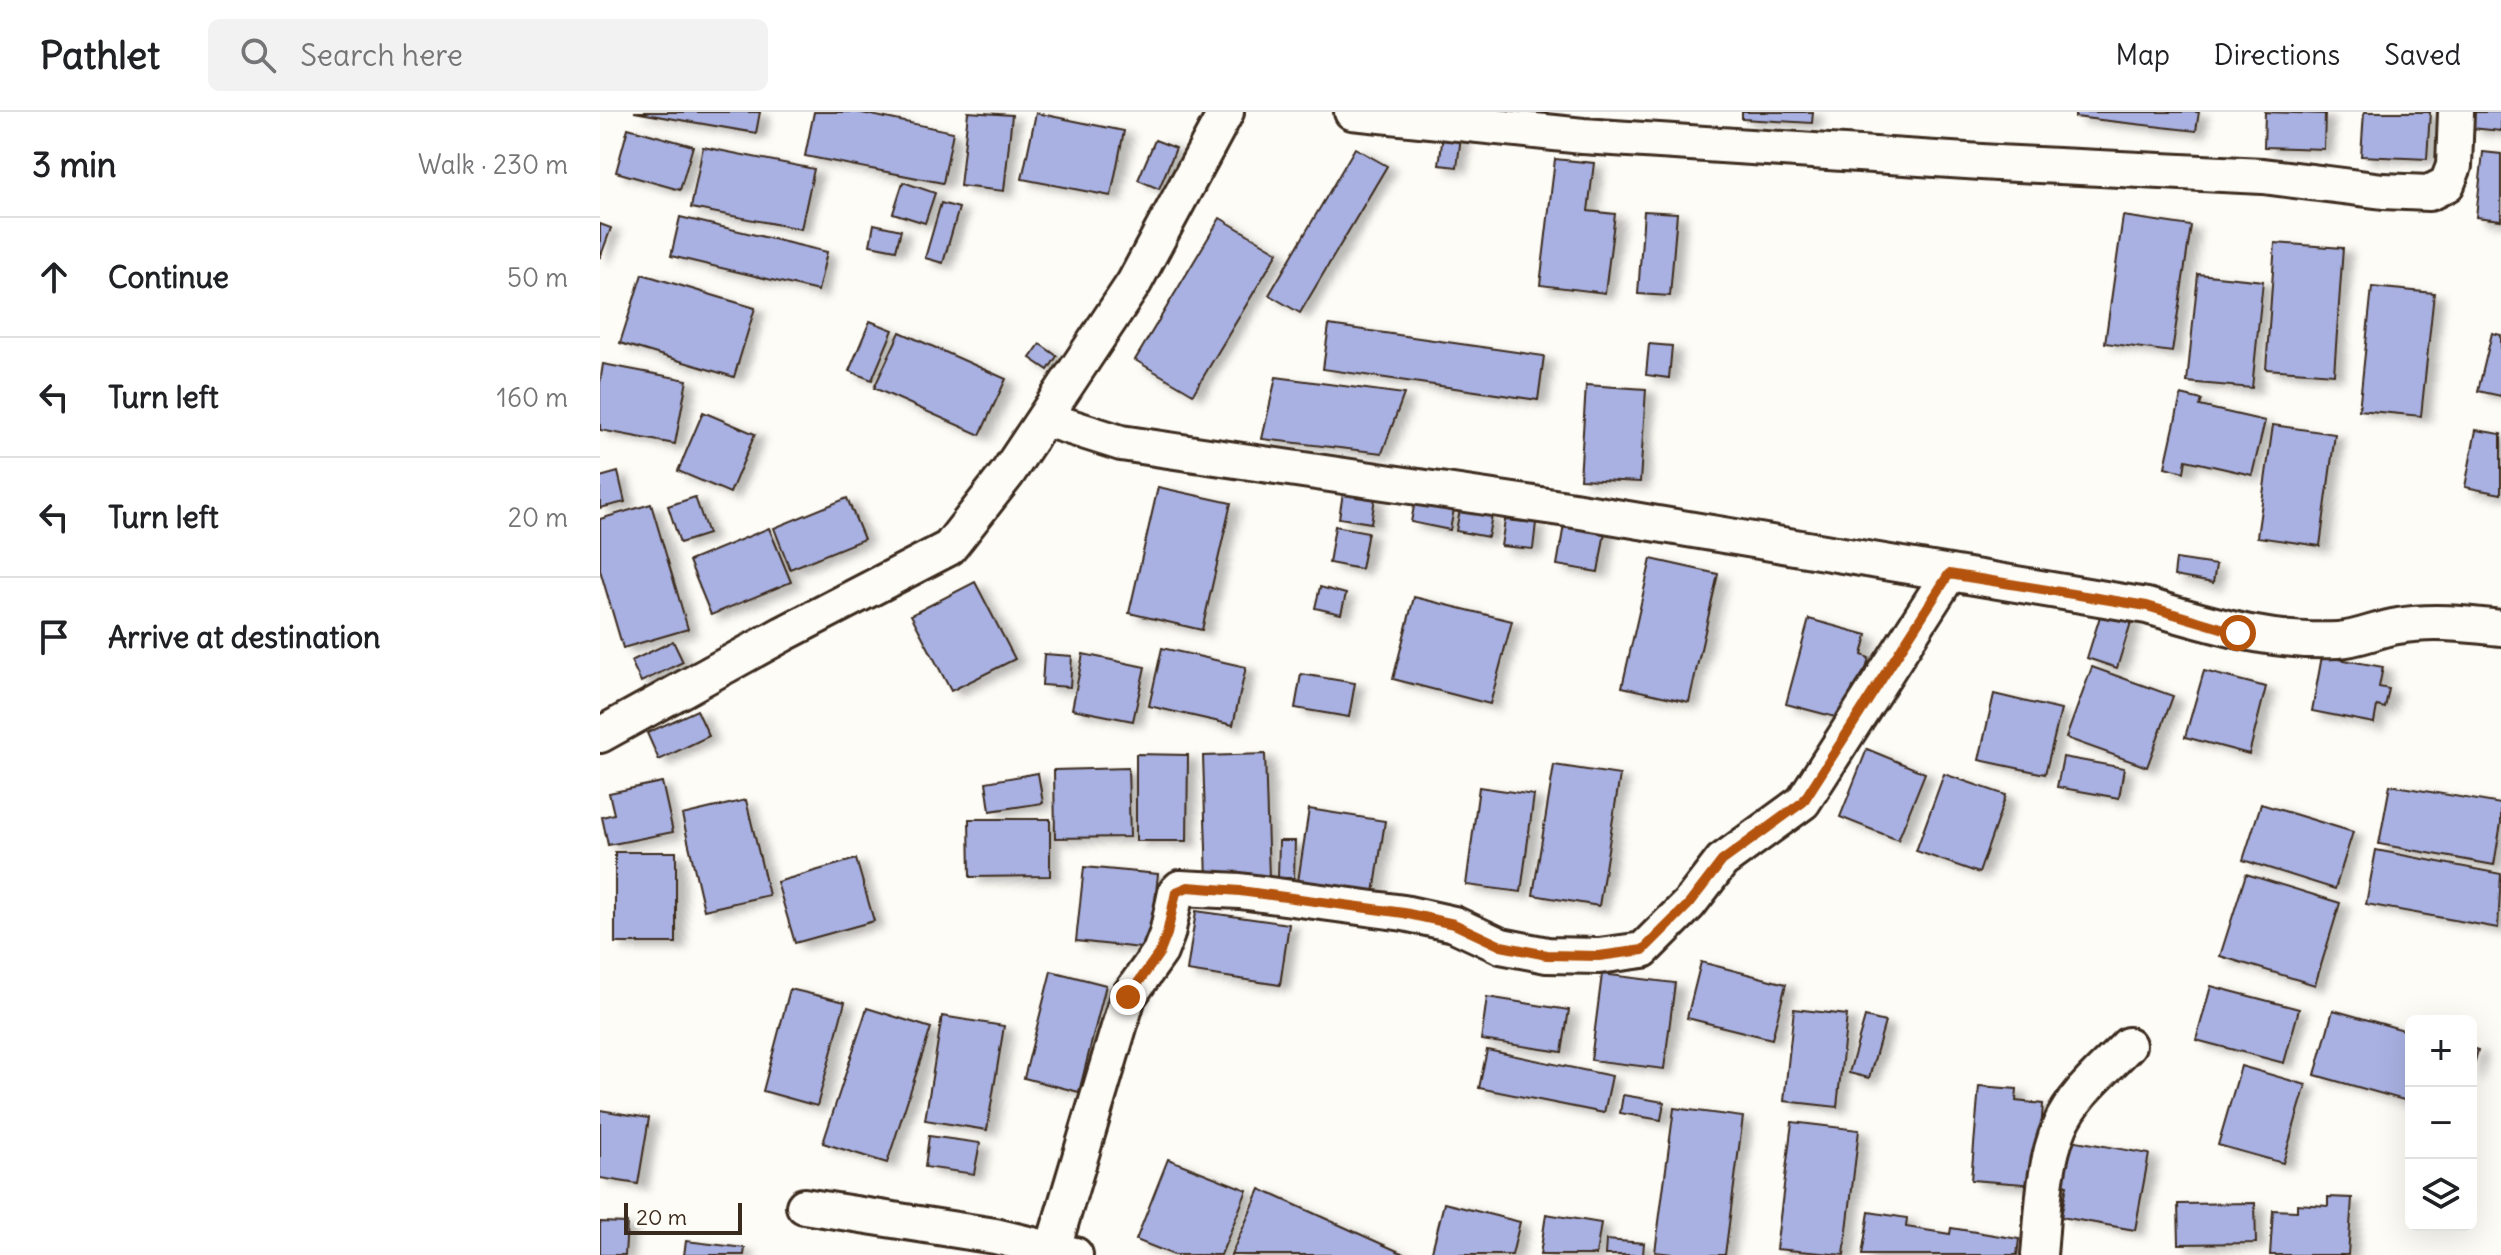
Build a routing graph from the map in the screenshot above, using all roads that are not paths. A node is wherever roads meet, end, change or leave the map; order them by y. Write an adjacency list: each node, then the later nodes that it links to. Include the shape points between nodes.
1 (1226, 112): 4 (street, via 1134,283)
2 (1352, 112): 3 (street, via 1583,136 2263,176 2429,193 2447,184 2454,166)
3 (2456, 112)
4 (1045, 419): 5 (street, via 1121,443 1574,510); 7 (street, via 949,548)
5 (1949, 574): 6 (street, via 2147,606 2238,633 2287,641 2343,640 2398,626 2446,622); 10 (street, via 1803,802 1722,861 1643,950 1547,955 1501,946 1454,924 1404,913 1180,888 1160,952 1128,997)
6 (2501, 628)
7 (600, 735)
8 (2128, 1045): 11 (street, via 2081,1094 2061,1125 2050,1158)
9 (804, 1206): 10 (street)
10 (1065, 1251)
11 (2039, 1255)

